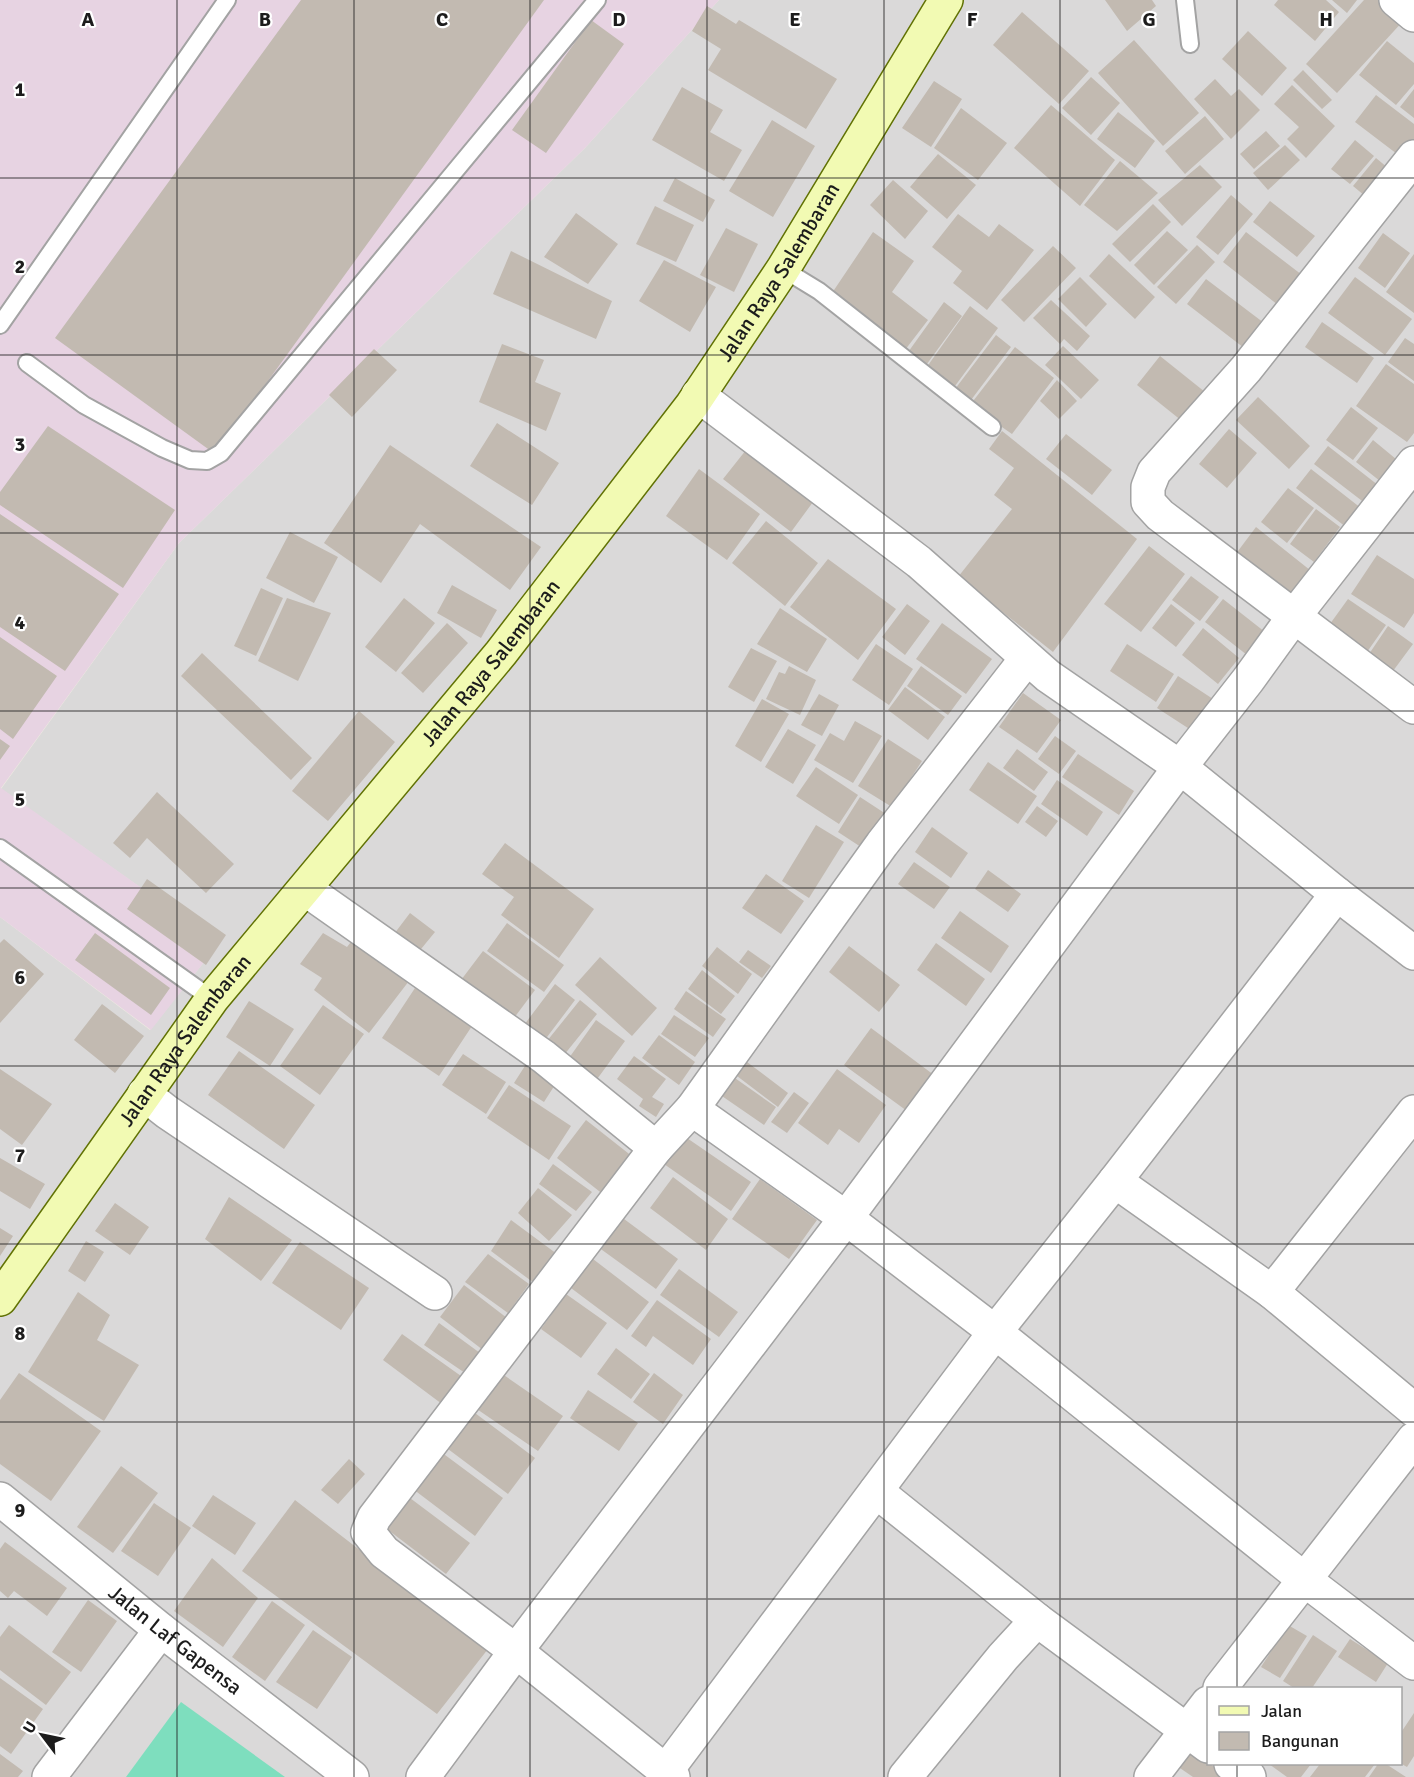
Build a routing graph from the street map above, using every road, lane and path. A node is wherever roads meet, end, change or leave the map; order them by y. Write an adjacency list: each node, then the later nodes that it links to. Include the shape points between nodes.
1 (227, 0): 10 (lane)
2 (597, 0): 11 (lane, via 221,453 207,461 190,460 162,448 84,405)
3 (946, 0): 9 (main road, Jalan Raya Salembaran)
4 (1185, 0): 7 (lane)
5 (1396, 0): 6 (street)
6 (1414, 15)
7 (1190, 44)
8 (1414, 157): 15 (street, via 1246,369 1154,472 1148,487 1148,502 1160,515)
9 (783, 269): 12 (main road, Jalan Raya Salembaran); 13 (lane, via 819,291)
10 (0, 325)
11 (27, 363)
12 (698, 395): 16 (street, via 919,562); 20 (main road, Jalan Raya Salembaran, via 501,653)
13 (992, 427)
14 (1414, 464): 15 (street)
15 (1295, 615): 17 (street); 18 (street)
16 (1027, 658): 18 (street); 25 (street, via 882,844)
17 (1414, 706)
18 (1180, 767): 21 (street); 29 (street)
19 (0, 848): 23 (lane)
20 (305, 889): 23 (main road, Jalan Raya Salembaran); 27 (street, via 544,1057)
21 (1337, 894): 22 (street); 28 (street)
22 (1414, 953)
23 (212, 999): 24 (main road, Jalan Raya Salembaran)
24 (144, 1094): 31 (street); 32 (main road, Jalan Raya Salembaran)
25 (692, 1109): 27 (street); 29 (street)
26 (1414, 1112): 30 (street)
27 (656, 1148): 41 (street, via 374,1518 368,1532 384,1552)
28 (1115, 1181): 30 (street); 33 (street)
29 (846, 1218): 33 (street); 41 (street)
30 (1272, 1292): 34 (street)
31 (435, 1293)
32 (0, 1299)
33 (995, 1332): 36 (street); 38 (street)
34 (1414, 1410)
35 (1414, 1439): 38 (street)
36 (876, 1491): 39 (street); 47 (street)
37 (0, 1499): 40 (street, Jalan Laf Gapensa)
38 (1305, 1580): 42 (street); 43 (street)
39 (1037, 1620): 45 (street); 51 (street)
40 (161, 1630): 48 (street); 49 (street, Jalan Laf Gapensa)
41 (516, 1651): 47 (street); 50 (street)
42 (1414, 1663)
43 (1222, 1687)
44 (1207, 1709): 45 (street)
45 (1198, 1738): 52 (street)
46 (1232, 1765): 53 (street)
47 (670, 1774)
48 (49, 1777)
49 (352, 1777)
50 (423, 1777)
51 (905, 1777)
52 (1151, 1777)
53 (1249, 1777)

